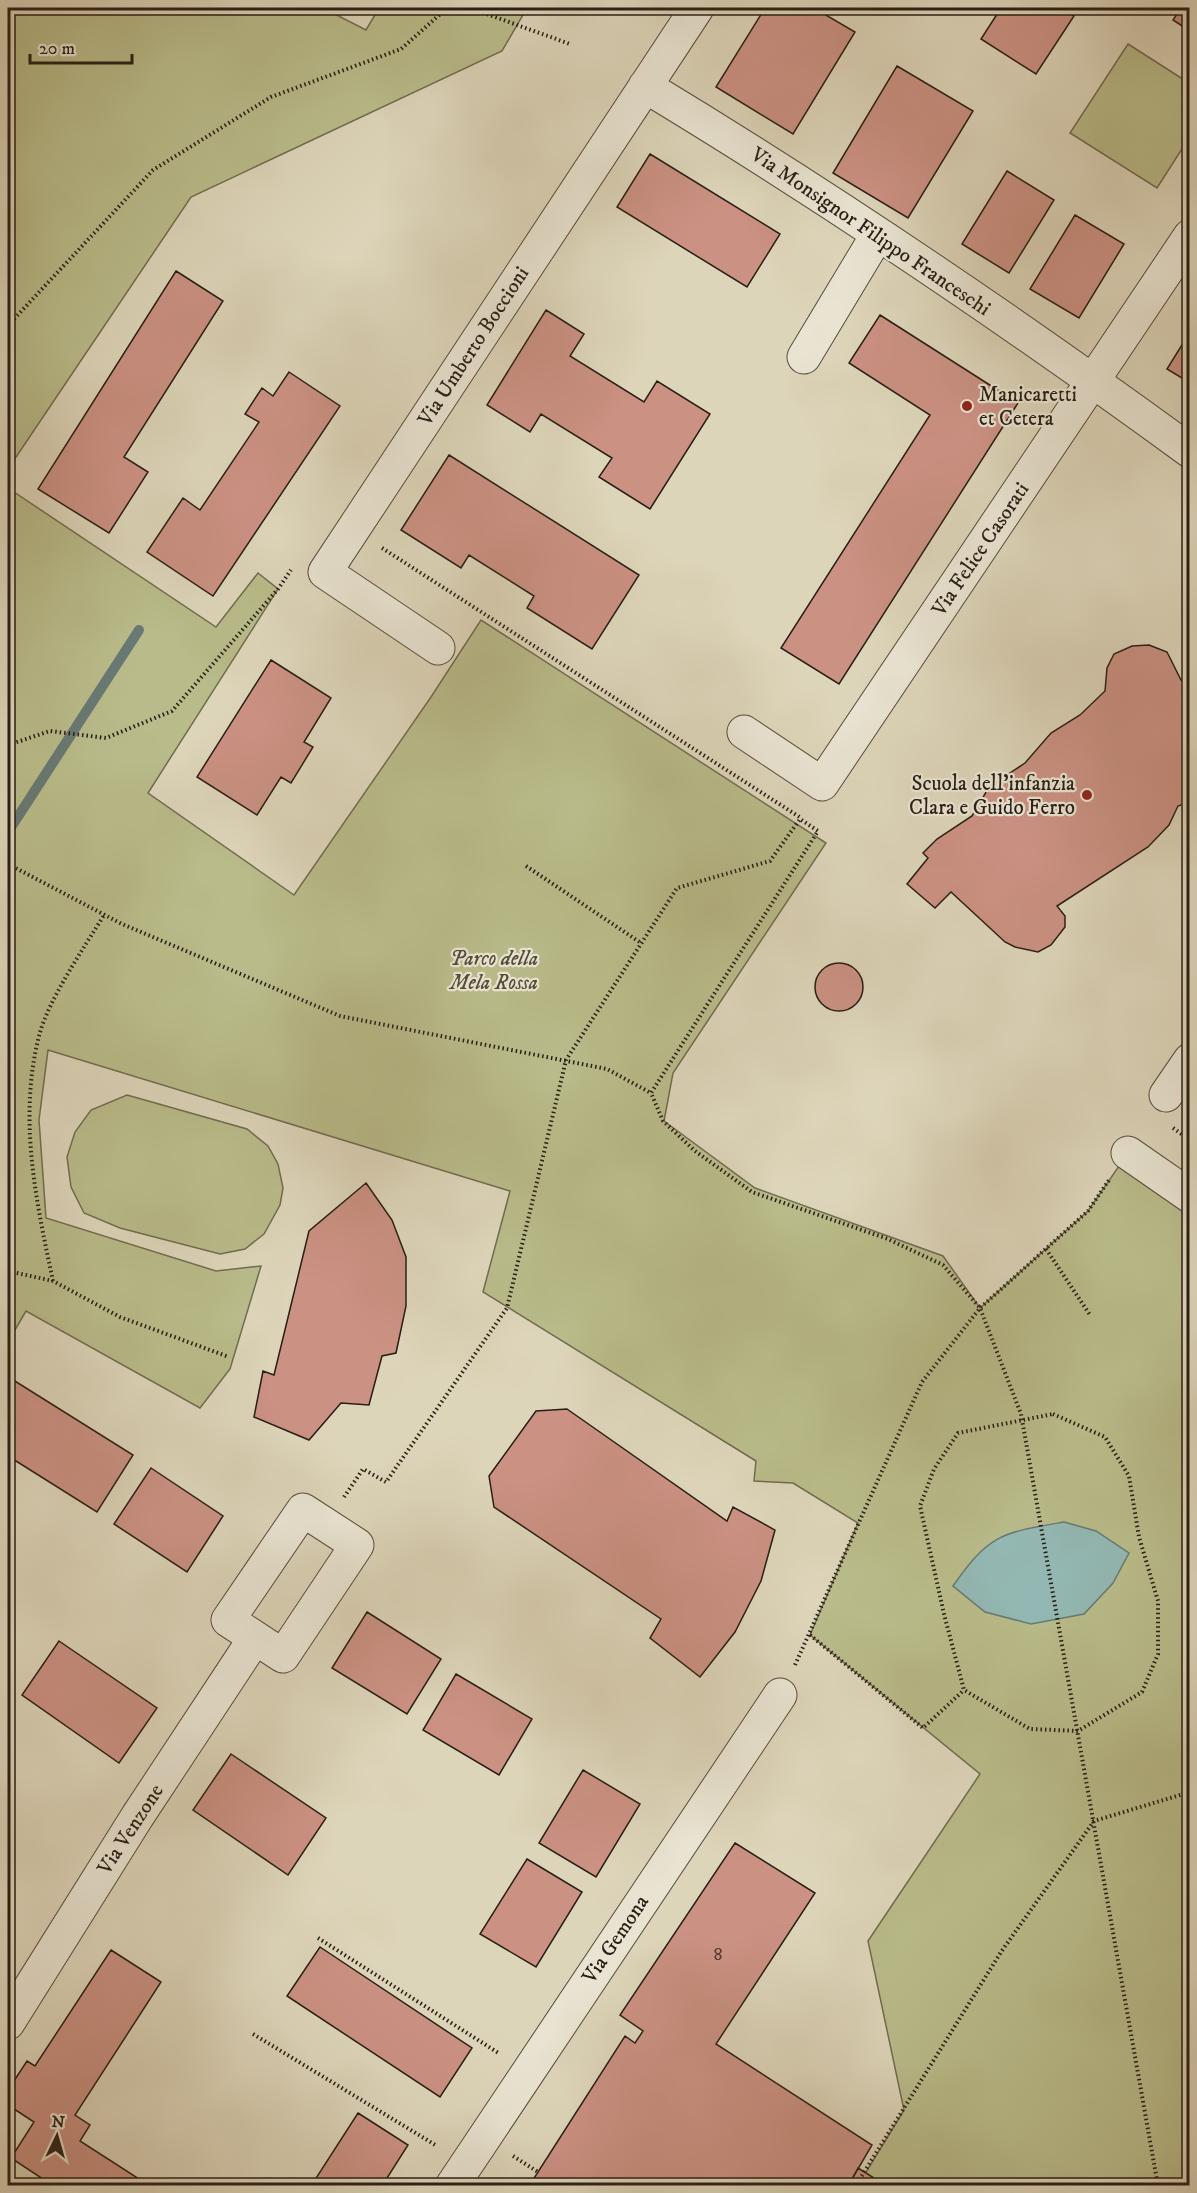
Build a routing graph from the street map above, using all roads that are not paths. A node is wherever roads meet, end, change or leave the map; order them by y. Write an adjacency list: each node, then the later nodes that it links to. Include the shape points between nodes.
1 (697, 8): 2 (street, Via Umberto Boccioni)
2 (645, 86): 3 (street, Via Monsignor Filippo Franceschi); 8 (street, Via Umberto Boccioni, via 325,572)
3 (879, 234): 5 (street); 6 (street, Via Monsignor Filippo Franceschi)
4 (1190, 236): 6 (street, Via Felice Casorati)
5 (804, 357)
6 (1094, 381): 7 (street, Via Monsignor Filippo Franceschi); 9 (street, Via Felice Casorati, via 822,784)
7 (1190, 452)
8 (438, 648)
9 (744, 732)
10 (1190, 1060): 11 (street)
11 (1166, 1095)
12 (1128, 1154): 13 (street)
13 (1190, 1196)
14 (255, 1638): 14 (street, via 228,1620 314,1517 357,1545 283,1656); 16 (street, Via Venzone)
15 (780, 1695): 17 (street, Via Gemona)
16 (8, 2023)
17 (459, 2175)

